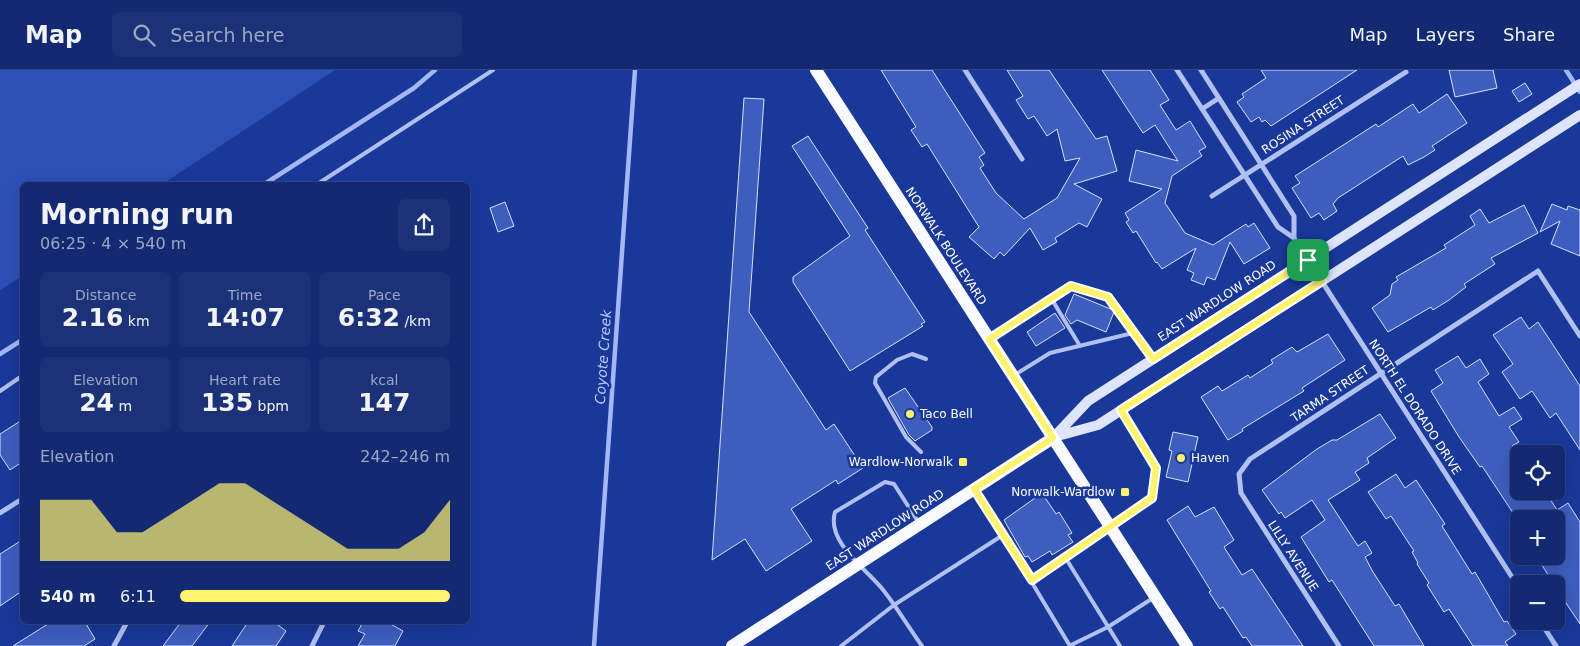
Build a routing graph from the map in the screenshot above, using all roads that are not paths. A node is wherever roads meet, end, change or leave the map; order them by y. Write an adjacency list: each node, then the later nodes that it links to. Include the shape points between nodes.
1 (493, 70): 14 (lane)
2 (816, 70): 22 (main road, NORWALK BOULEVARD)
3 (965, 70): 11 (street)
4 (1177, 70): 9 (street, NORTH EL DORADO DRIVE)
5 (1201, 70): 8 (street, NORTH EL DORADO DRIVE)
6 (1406, 72): 12 (street, ROSINA STREET)
7 (1580, 84): 17 (main road, EAST WARDLOW ROAD)
8 (1219, 98): 9 (street); 12 (street, NORTH EL DORADO DRIVE)
9 (1202, 109): 13 (street, NORTH EL DORADO DRIVE)
10 (1580, 115): 18 (main road, EAST WARDLOW ROAD)
11 (1022, 159)
12 (1261, 164): 13 (street, ROSINA STREET); 16 (street, NORTH EL DORADO DRIVE, via 1294,216)
13 (1244, 175): 15 (street, ROSINA STREET); 16 (street, NORTH EL DORADO DRIVE, via 1278,227)
14 (321, 182)
15 (1212, 196)
16 (1294, 238): 17 (street, NORTH EL DORADO DRIVE)
17 (1308, 260): 18 (street, NORTH EL DORADO DRIVE); 25 (main road, EAST WARDLOW ROAD)
18 (1322, 281): 26 (street, NORTH EL DORADO DRIVE); 30 (main road, EAST WARDLOW ROAD)
19 (1051, 298): 20 (lane, via 1071,286 1108,297); 22 (lane); 23 (lane)
20 (1133, 333): 23 (lane); 25 (lane)
21 (1580, 336): 26 (street, TARMA STREET, via 1538,271)
22 (989, 339): 27 (main road, NORWALK BOULEVARD)
23 (1080, 346): 27 (lane, via 1050,353)
24 (926, 359): 32 (lane, via 912,354 897,360 876,377 875,383 906,438)
25 (1153, 359): 31 (main road, EAST WARDLOW ROAD, via 1088,401)
26 (1380, 373): 33 (street, TARMA STREET, via 1250,460); 42 (street, NORTH EL DORADO DRIVE)
27 (1012, 375): 31 (main road, NORWALK BOULEVARD)
28 (20, 377): 29 (lane)
29 (0, 391)
30 (1121, 410): 31 (main road, EAST WARDLOW ROAD, via 1098,425); 38 (lane, via 1156,468 1152,498)
31 (1053, 438): 34 (main road, EAST WARDLOW ROAD); 38 (main road, NORWALK BOULEVARD)
32 (921, 452)
33 (1239, 474): 58 (street, LILLY AVENUE, via 1240,493)
34 (974, 489): 37 (main road, EAST WARDLOW ROAD); 39 (lane)
35 (20, 500): 36 (street)
36 (0, 513)
37 (919, 524): 41 (main road, EAST WARDLOW ROAD); 41 (lane, via 894,484 885,482 835,512 836,534)
38 (1110, 527): 40 (lane); 44 (main road, NORWALK BOULEVARD)
39 (1003, 535): 43 (lane); 45 (lane)
40 (1065, 557): 43 (lane); 48 (lane)
41 (857, 565): 45 (lane); 52 (main road, EAST WARDLOW ROAD)
42 (1511, 575)
43 (1032, 580): 55 (lane)
44 (1155, 597): 48 (lane); 57 (main road, NORWALK BOULEVARD)
45 (894, 605): 53 (lane); 54 (lane)
46 (126, 624): 50 (street)
47 (323, 624): 51 (street)
48 (1108, 627): 55 (lane); 56 (lane)
49 (1546, 630): 59 (street)
50 (114, 646)
51 (312, 646)
52 (732, 646)
53 (841, 646)
54 (922, 646)
55 (1071, 646)
56 (1120, 646)
57 (1187, 646)
58 (1339, 646)
59 (1556, 646)

